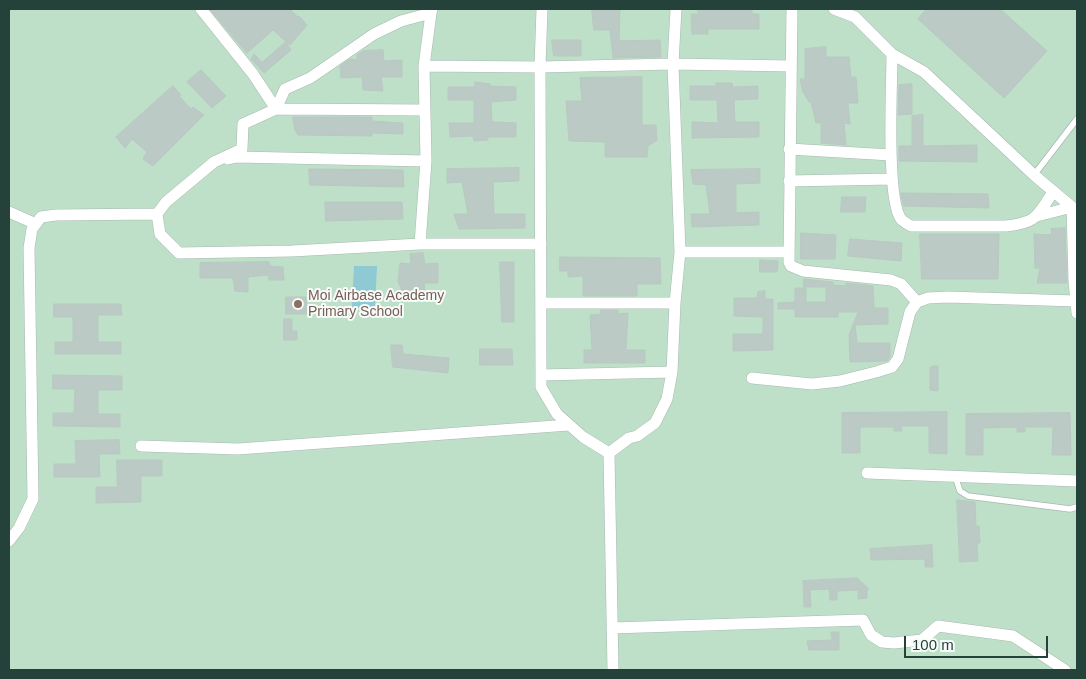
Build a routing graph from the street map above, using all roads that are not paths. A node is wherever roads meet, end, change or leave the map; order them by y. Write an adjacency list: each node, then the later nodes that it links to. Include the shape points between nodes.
1 (201, 9): 12 (street, via 253,74)
2 (542, 9): 10 (street)
3 (676, 9): 8 (street)
4 (792, 9): 11 (street)
5 (834, 9): 7 (street, via 855,17)
6 (431, 11): 9 (street); 12 (street, via 374,34 310,78 285,89)
7 (892, 54): 16 (street); 19 (street, via 924,72)
8 (672, 64): 10 (street); 11 (street); 30 (street)
9 (424, 66): 10 (street); 13 (street)
10 (540, 66): 29 (street)
11 (791, 66): 15 (street)
12 (276, 109): 13 (street); 18 (street, via 243,124 242,149)
13 (425, 110): 17 (street)
14 (1077, 119): 19 (lane)
15 (789, 149): 16 (street); 21 (street)
16 (891, 154): 20 (street)
17 (426, 160): 18 (street, via 237,157); 28 (street)
18 (214, 162): 25 (street, via 166,202)
19 (1034, 175): 22 (street)
20 (892, 179): 21 (street); 26 (street, via 896,207 902,220 911,226 1006,226 1030,222)
21 (789, 181): 31 (street)
22 (1053, 192): 23 (street); 26 (street)
23 (1072, 207): 26 (street); 32 (street)
24 (9, 212): 27 (street)
25 (157, 214): 27 (street, via 56,215 41,217); 28 (street, via 160,234 179,253)
26 (1037, 216)
27 (36, 224): 47 (street, via 29,248 33,499)
28 (420, 244): 29 (street)
29 (541, 244): 34 (street)
30 (680, 252): 31 (street); 35 (street)
31 (788, 252): 33 (street, via 791,266 796,270 891,280 901,284)
32 (1076, 301): 33 (street, via 948,297); 36 (street)
33 (917, 302): 39 (street, via 910,312 898,359 892,366 840,381 812,384)
34 (541, 303): 35 (street); 38 (street)
35 (675, 303): 37 (street)
36 (1077, 313)
37 (672, 372): 38 (street); 42 (street, via 667,399 655,423)
38 (541, 375): 40 (street, via 541,387 557,414)
39 (752, 378)
40 (569, 425): 41 (street, via 238,449); 42 (street)
41 (142, 446)
42 (609, 453): 48 (street)
43 (867, 473): 44 (street)
44 (956, 476): 45 (street); 46 (lane, via 960,491 968,496 1070,509)
45 (1077, 481)
46 (1077, 507)
47 (9, 542)
48 (612, 628): 49 (street); 50 (street, via 863,620 871,635 882,642 894,643 922,640 938,626 1013,636)
49 (613, 670)
50 (1065, 670)

